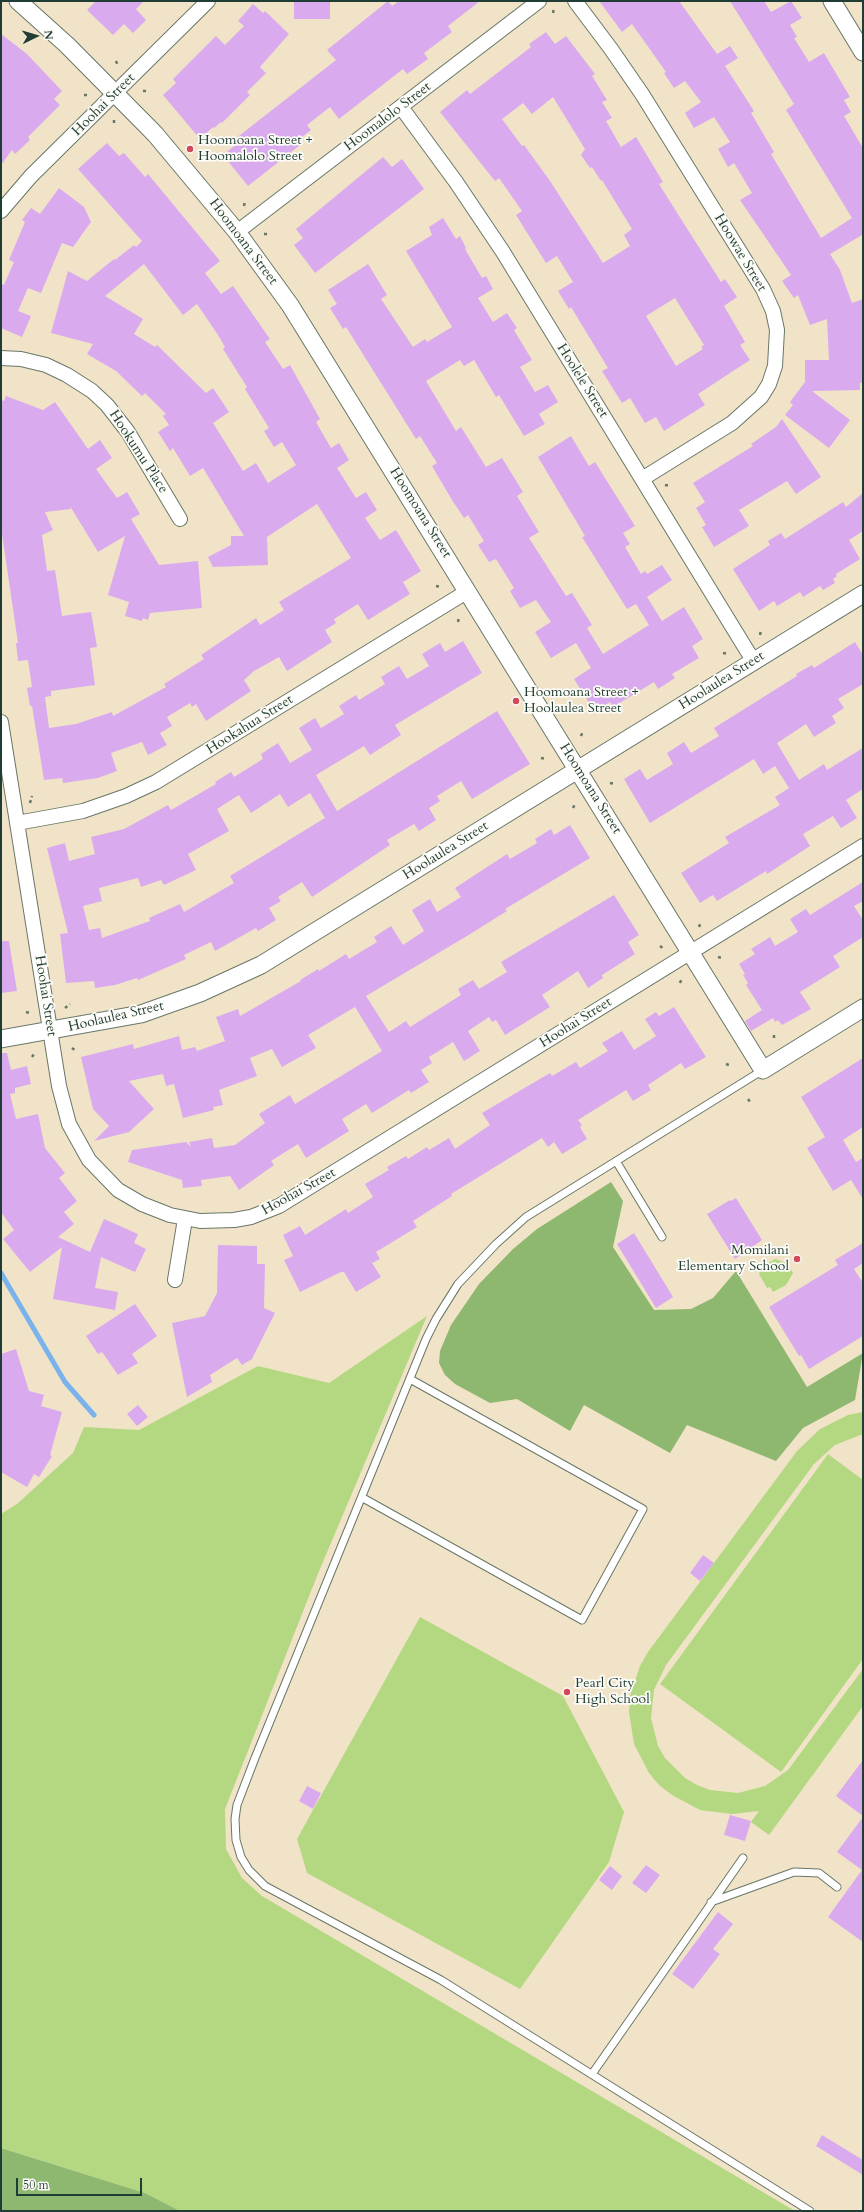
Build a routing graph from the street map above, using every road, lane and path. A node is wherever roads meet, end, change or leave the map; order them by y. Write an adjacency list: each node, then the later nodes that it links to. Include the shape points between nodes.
1 (18, 1): 13 (street, Hoomoana Street)
2 (208, 1): 13 (street, Hoohai Street)
3 (539, 1): 16 (street, Hoomalolo Street)
4 (575, 1): 26 (street, Hoowae Street, via 642,94 763,289 773,311 777,330 775,366 761,397 732,423)
5 (832, 1): 8 (street)
6 (554, 8): 7 (path)
7 (553, 13)
8 (863, 52)
9 (116, 61): 10 (path)
10 (118, 66)
11 (143, 91): 12 (path)
12 (147, 92)
13 (116, 93): 21 (street, Hoohai Street, via 31,176); 22 (street, Hoomoana Street, via 198,183)
14 (88, 94): 15 (path)
15 (84, 95)
16 (401, 107): 22 (street, Hoomalolo Street); 26 (street, Hoolele Street, via 503,252)
17 (114, 120): 18 (path)
18 (114, 125)
19 (244, 201): 20 (path)
20 (244, 206)
21 (1, 211)
22 (237, 232): 32 (street, Hoomoana Street, via 290,305)
23 (264, 234): 24 (path)
24 (269, 234)
25 (1, 358): 29 (street, Hookumu Place, via 21,359 46,365 67,375 107,405 128,432)
26 (642, 479): 40 (street, Hoolele Street)
27 (665, 485): 28 (path)
28 (670, 486)
29 (180, 519)
30 (436, 586): 31 (path)
31 (440, 587)
32 (468, 591): 46 (street, Hoomoana Street); 53 (street, Hookahua Street, via 156,782 83,811)
33 (863, 594): 40 (street, Hoolaulea Street)
34 (459, 617): 35 (path)
35 (458, 622)
36 (761, 630): 37 (path)
37 (760, 635)
38 (723, 653): 39 (path)
39 (729, 654)
40 (754, 662): 46 (street, Hoolaulea Street)
41 (1, 722): 53 (street, Hoohai Street)
42 (583, 731): 43 (path)
43 (581, 736)
44 (541, 758): 45 (path)
45 (546, 758)
46 (578, 770): 59 (street, Hoomoana Street); 69 (street, Hoolaulea Street, via 276,956 232,980 141,1014)
47 (610, 783): 48 (path)
48 (615, 784)
49 (32, 796): 50 (path)
50 (30, 803)
51 (574, 804): 52 (path)
52 (573, 808)
53 (17, 823): 69 (street, Hoohai Street)
54 (863, 846): 59 (street, Hoohai Street)
55 (701, 922): 56 (path)
56 (699, 927)
57 (660, 946): 58 (path)
58 (664, 949)
59 (690, 952): 77 (street, Hoomoana Street); 81 (street, Hoohai Street, via 279,1206 251,1217 234,1220 214,1222)
60 (718, 957): 61 (path)
61 (722, 958)
62 (682, 978): 63 (path)
63 (680, 983)
64 (70, 1004): 65 (path)
65 (65, 1008)
66 (863, 1008): 77 (street)
67 (26, 1012): 68 (path)
68 (30, 1013)
69 (51, 1031): 72 (street, Hoolaulea Street); 81 (street, Hoohai Street, via 63,1107 76,1139 89,1160 118,1190 136,1201)
70 (774, 1034): 71 (path)
71 (774, 1038)
72 (1, 1039)
73 (72, 1048): 74 (path)
74 (76, 1051)
75 (34, 1054): 76 (path)
76 (32, 1057)
77 (763, 1070): 80 (lane)
78 (748, 1099): 79 (path)
79 (751, 1103)
80 (616, 1161): 82 (lane); 84 (lane, via 526,1217 470,1270 454,1289 436,1319)
81 (185, 1219): 83 (street)
82 (662, 1237)
83 (175, 1280)
84 (410, 1379): 85 (lane); 85 (lane, via 643,1509 582,1620)
85 (362, 1498): 89 (lane, via 237,1805 234,1819 241,1857 249,1870 265,1886 441,1980)
86 (743, 1858): 88 (lane)
87 (837, 1887): 88 (lane, via 819,1873 794,1872)
88 (711, 1902): 89 (lane)
89 (592, 2074): 90 (lane)
90 (810, 2211)

